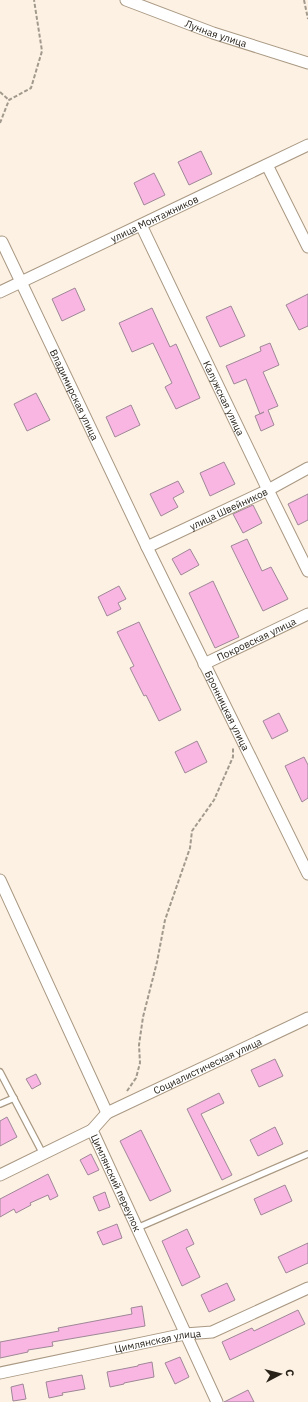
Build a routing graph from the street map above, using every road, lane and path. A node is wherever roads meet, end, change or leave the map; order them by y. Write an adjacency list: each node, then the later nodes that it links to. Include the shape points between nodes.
1 (34, 0): 7 (path, via 42,51 31,88)
2 (126, 0): 5 (street, Лунная улица)
3 (304, 0): 4 (path)
4 (308, 19)
5 (308, 63)
6 (0, 92): 7 (path)
7 (9, 100): 8 (path)
8 (0, 123)
9 (308, 145): 10 (street, улица Монтажников)
10 (267, 165): 11 (street, улица Монтажников); 13 (street)
11 (141, 225): 14 (street, улица Монтажников); 17 (street, Калужская улица)
12 (2, 242): 14 (street, Владимирская улица)
13 (308, 247)
14 (22, 282): 15 (street, улица Монтажников); 18 (street, Владимирская улица)
15 (0, 292)
16 (308, 468): 17 (street, улица Швейников)
17 (268, 490): 18 (street, улица Швейников); 19 (street, Калужская улица)
18 (147, 546): 21 (street, Бронницкая улица)
19 (308, 571)
20 (308, 614): 21 (street, Покровская улица)
21 (204, 664): 23 (street, Бронницкая улица)
22 (233, 744): 27 (path, via 233,756 214,800 192,831 190,848 165,920 143,1017 140,1063 136,1078)
23 (308, 874)
24 (0, 880): 30 (street)
25 (308, 1018): 30 (street, Социалистическая улица)
26 (0, 1072): 28 (lane)
27 (126, 1092)
28 (14, 1098): 29 (lane); 32 (lane)
29 (0, 1104)
30 (107, 1113): 31 (street, Цимлянский переулок)
31 (92, 1130): 32 (street); 35 (street, Цимлянский переулок)
32 (43, 1154): 34 (street)
33 (308, 1154): 35 (lane)
34 (0, 1175)
35 (137, 1228): 37 (street, Цимлянский переулок)
36 (308, 1288): 37 (street, Цимлянская улица, via 212,1332)
37 (185, 1334): 38 (street, Цимлянская улица); 39 (street, Цимлянский переулок)
38 (0, 1373)
39 (217, 1402)

